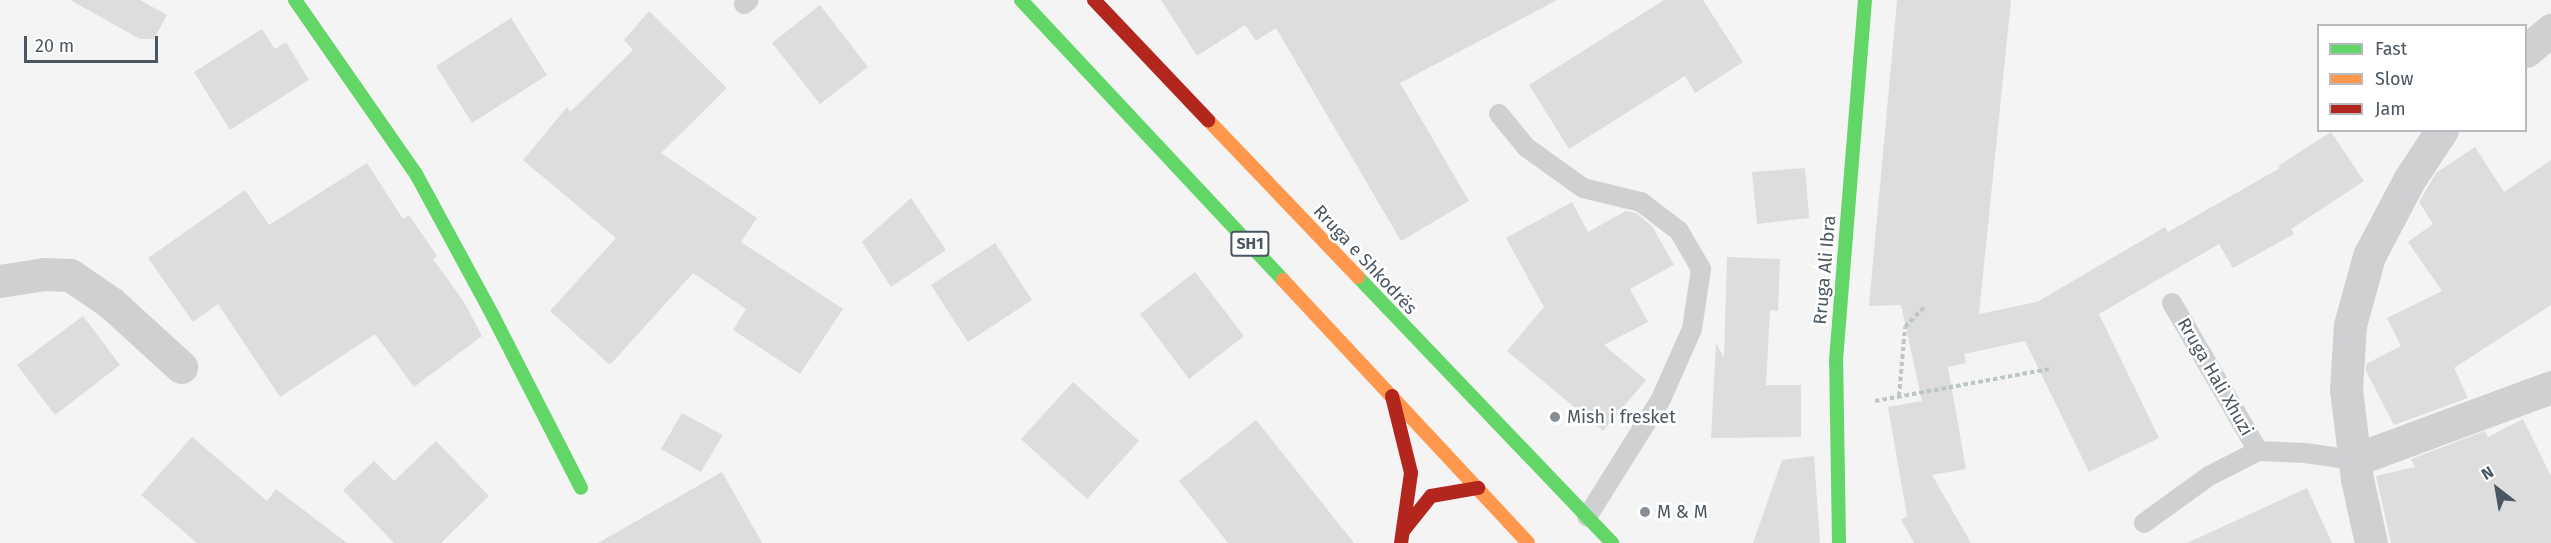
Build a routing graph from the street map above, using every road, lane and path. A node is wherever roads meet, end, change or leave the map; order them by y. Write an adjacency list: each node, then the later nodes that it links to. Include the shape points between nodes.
1 (295, 0): 20 (main road, via 416,174)
2 (1021, 0): 15 (main road, SH1)
3 (1094, 0): 22 (main road, Rruga e Shkodrës)
4 (1865, 0): 17 (main road, Rruga Ali Ibra, via 1836,360)
5 (2551, 30): 6 (street)
6 (2527, 50)
7 (1499, 114): 22 (lane, via 1526,147 1583,189 1641,202 1679,231 1701,269 1692,329 1661,399)
8 (2441, 132): 19 (street, via 2409,180 2369,256 2350,325 2346,390)
9 (0, 281): 12 (street, via 44,274 70,275 111,303)
10 (2172, 303): 18 (lane, Rruga Hali Xhuzi)
11 (1926, 305): 16 (path, via 1905,327)
12 (181, 367)
13 (2050, 369): 16 (path)
14 (2551, 387): 19 (street)
15 (1392, 396): 21 (main road, SH1); 24 (main road, via 1411,473)
16 (1899, 396): 17 (path)
17 (1836, 408): 27 (main road, Rruga Ali Ibra)
18 (2258, 451): 19 (lane, Rruga Hali Xhuzi); 23 (lane, Rruga Hali Xhuzi, via 2209,476)
19 (2354, 460): 28 (street)
20 (581, 488)
21 (1478, 488): 24 (main road, via 1431,496); 25 (main road, SH1)
22 (1587, 517): 26 (main road, Rruga e Shkodrës)
23 (2144, 523)
24 (1402, 537)
25 (1528, 543)
26 (1612, 543)
27 (1839, 543)
28 (2371, 543)

